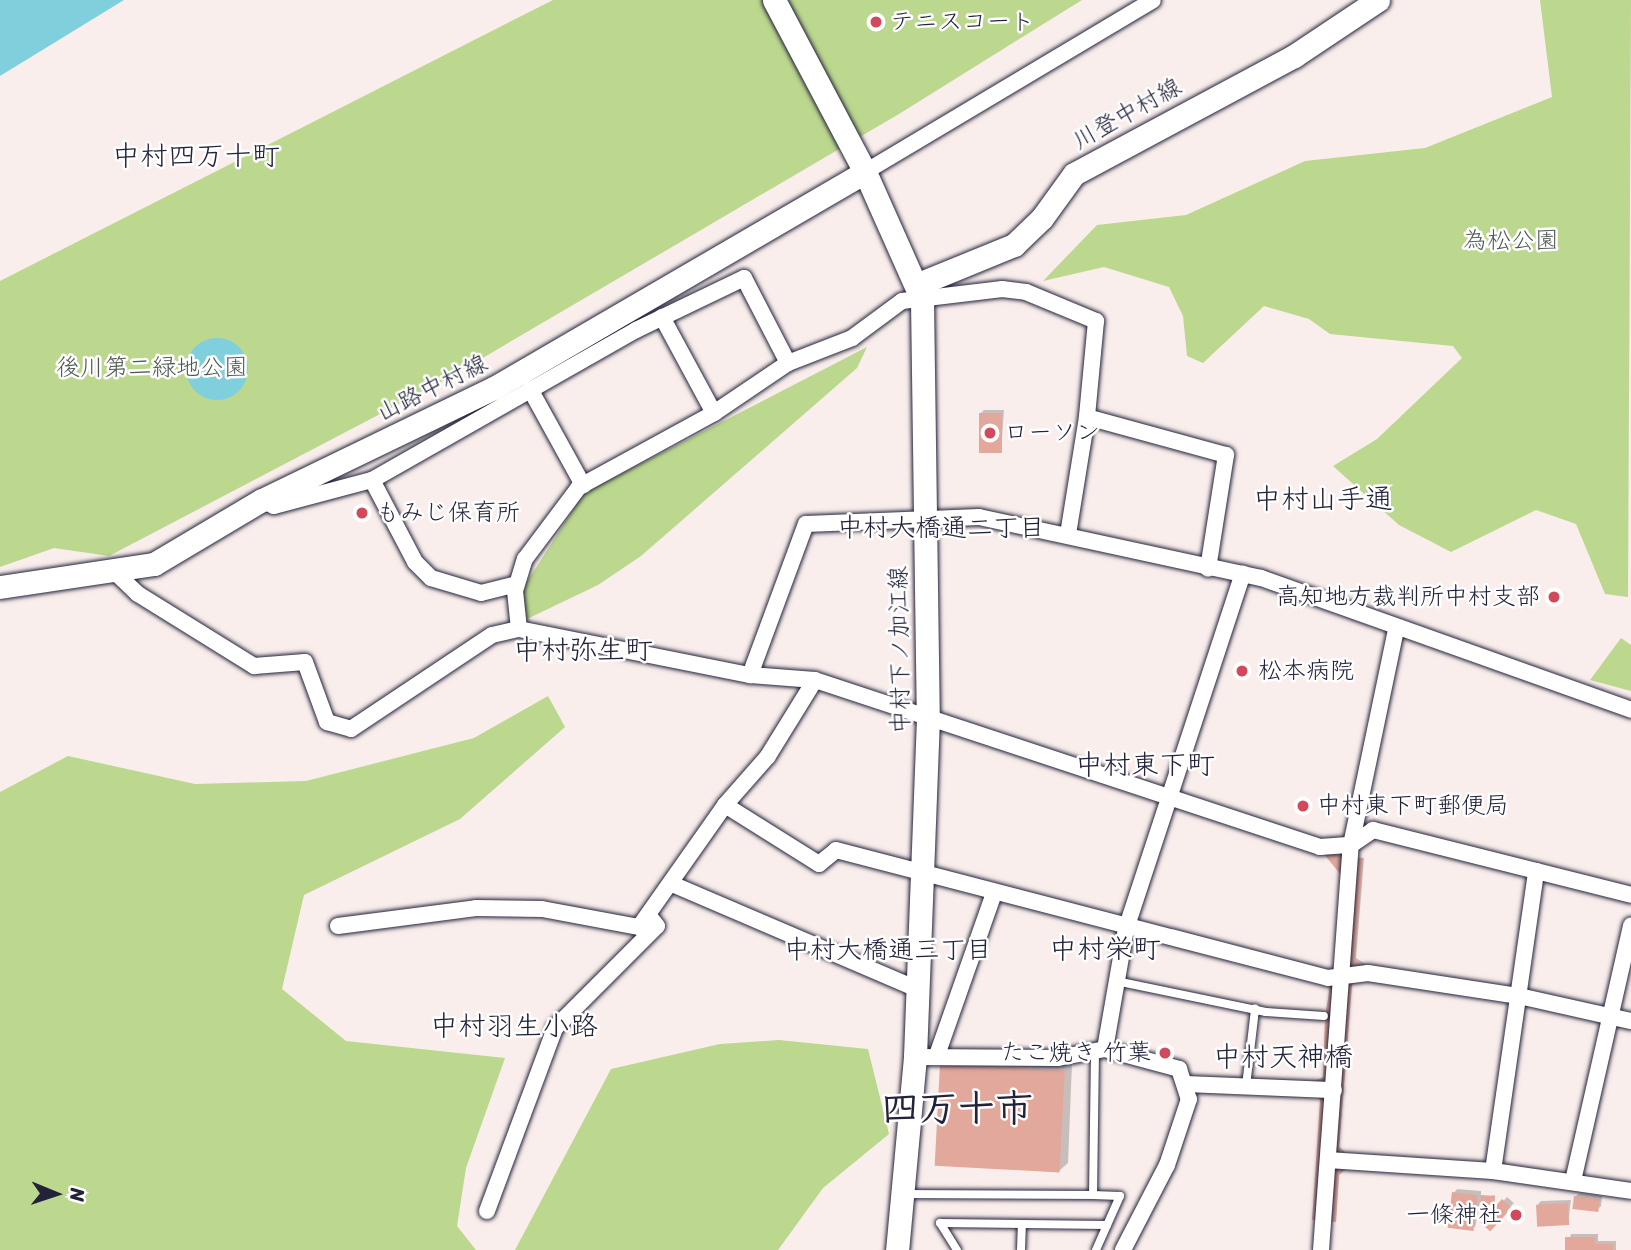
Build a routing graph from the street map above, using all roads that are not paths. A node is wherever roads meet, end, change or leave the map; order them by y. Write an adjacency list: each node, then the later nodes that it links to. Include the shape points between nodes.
1 (774, 0): 4 (main road, 中村下ノ加江線)
2 (1153, 0): 4 (street)
3 (1378, 0): 5 (main road, 川登中村線, via 1294,56 1073,174 1042,218 1014,246)
4 (860, 165): 5 (main road, 中村下ノ加江線); 13 (main road, 山路中村線, via 494,388)
5 (919, 292): 7 (street, via 852,338); 10 (street, via 1026,292 1089,316 1098,330); 14 (main road, 中村下ノ加江線)
6 (662, 317): 7 (street, via 744,278); 8 (street); 9 (street)
7 (788, 363): 9 (street)
8 (530, 388): 11 (street); 12 (street)
9 (714, 413): 12 (street)
10 (1087, 417): 15 (street); 16 (street, via 1226,455)
11 (372, 480): 13 (street, via 345,483 274,506); 19 (street, via 415,562 431,578 481,593)
12 (583, 485): 19 (street, via 525,559)
13 (262, 500): 17 (main road, 山路中村線, via 154,564)
14 (925, 519): 15 (street, via 979,517); 23 (street, via 806,524); 26 (main road, 中村下ノ加江線)
15 (1068, 534): 16 (street)
16 (1208, 569): 18 (street)
17 (116, 573): 20 (main road, 山路中村線); 21 (street, via 138,594 254,666 305,662 327,722 351,729 492,635)
18 (1243, 574): 22 (street); 27 (street)
19 (517, 584): 21 (street)
20 (0, 587)
21 (519, 629): 23 (street)
22 (1395, 629): 25 (street); 29 (street)
23 (750, 675): 24 (street)
24 (815, 680): 26 (street); 28 (street, via 768,756)
25 (1631, 710)
26 (928, 718): 27 (street); 31 (main road, 中村下ノ加江線)
27 (1169, 798): 29 (street, via 1320,847); 38 (street)
28 (725, 805): 31 (street, via 819,864 836,850); 32 (street)
29 (1351, 845): 30 (street, via 1373,830); 39 (street)
30 (1536, 871): 34 (street); 42 (street)
31 (922, 872): 33 (street); 41 (main road, 中村下ノ加江線)
32 (672, 884): 35 (street); 41 (street)
33 (994, 893): 38 (street); 48 (street)
34 (1631, 895)
35 (649, 916): 37 (street, via 639,926 542,909 476,908); 58 (street, via 657,926 555,1028)
36 (1631, 925): 44 (street)
37 (338, 926)
38 (1126, 929): 39 (street, via 1328,978); 40 (street)
39 (1342, 976): 42 (street, via 1368,973); 45 (street)
40 (1116, 981): 43 (lane); 47 (street)
41 (916, 989): 48 (main road, 中村下ノ加江線)
42 (1519, 996): 44 (street); 53 (street)
43 (1255, 1009): 45 (lane); 50 (lane)
44 (1608, 1016): 46 (street); 54 (street)
45 (1331, 1017): 51 (street)
46 (1631, 1021)
47 (1100, 1050): 48 (street, via 1058,1058); 49 (street, via 1173,1066); 57 (lane)
48 (926, 1056): 56 (main road, 中村下ノ加江線)
49 (1188, 1084): 50 (street); 65 (street, via 1189,1099 1167,1166)
50 (1246, 1086): 51 (street)
51 (1334, 1090): 52 (street)
52 (1328, 1160): 53 (street); 66 (street)
53 (1493, 1171): 54 (street)
54 (1573, 1181): 55 (street)
55 (1631, 1191)
56 (902, 1194): 57 (lane); 61 (main road, 中村下ノ加江線)
57 (1093, 1195): 60 (lane, via 1120,1196)
58 (487, 1211)
59 (1022, 1224): 60 (lane); 62 (lane, via 940,1223); 63 (lane)
60 (1107, 1225): 64 (lane)
61 (897, 1250)
62 (957, 1250)
63 (1021, 1250)
64 (1096, 1250)
65 (1123, 1250)
66 (1321, 1250)

